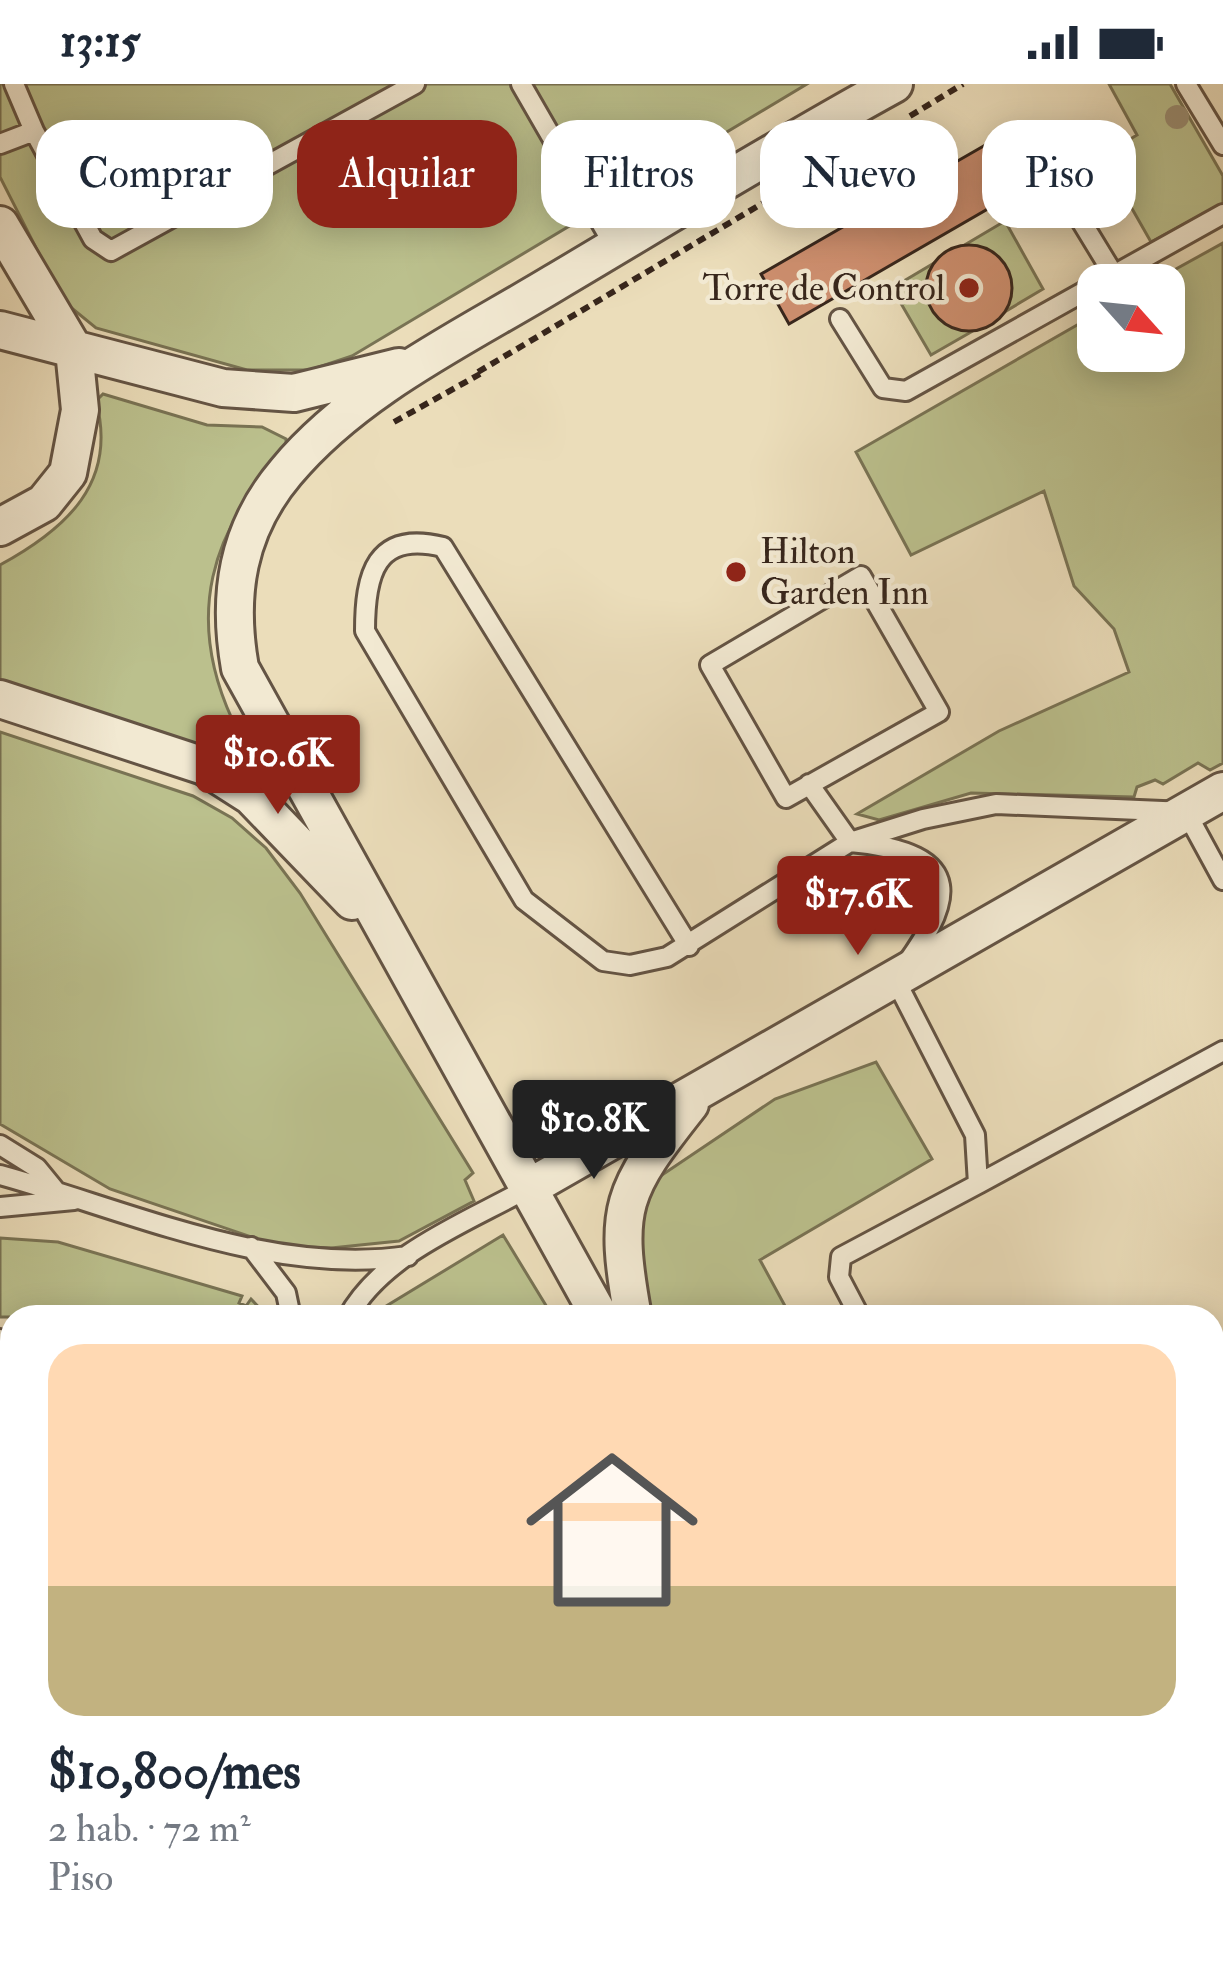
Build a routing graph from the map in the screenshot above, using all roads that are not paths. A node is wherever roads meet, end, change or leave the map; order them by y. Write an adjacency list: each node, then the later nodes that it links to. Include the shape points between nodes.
1 (14, 84): 6 (lane)
2 (415, 84): 6 (lane, via 111,251 93,239)
3 (520, 84): 12 (lane)
4 (1186, 84): 8 (lane)
5 (886, 87): 12 (street)
6 (34, 131): 7 (lane)
7 (0, 144)
8 (1223, 145)
9 (1223, 214): 14 (lane)
10 (0, 225): 18 (street)
11 (1085, 228): 13 (lane)
12 (615, 247): 19 (street)
13 (1107, 264)
14 (1134, 264)
15 (1077, 295): 16 (lane, via 898,393 883,388)
16 (839, 319)
17 (0, 330): 18 (street)
18 (74, 350): 19 (street, via 223,388 294,393); 20 (street, via 80,410 68,473 44,502)
19 (425, 360): 27 (street, via 324,431 284,474 254,520 235,571 231,617 240,668)
20 (0, 527)
21 (0, 699): 27 (street, via 204,766 251,796)
22 (809, 784): 22 (lane, via 939,712 861,576 710,665 786,798); 25 (lane)
23 (1223, 791): 24 (street)
24 (1186, 812): 25 (lane, via 996,804); 26 (lane); 29 (street)
25 (850, 842): 28 (lane); 29 (lane, via 902,848 924,860 940,885 934,929)
26 (1223, 880)
27 (393, 944): 35 (street)
28 (689, 946): 28 (lane, via 442,548 415,540 388,549 365,584 365,631 524,900 603,961 649,963)
29 (895, 980): 31 (street); 34 (lane, via 976,1136)
30 (1223, 1051): 34 (lane)
31 (704, 1087): 35 (street); 44 (street, via 650,1154 625,1202 621,1257)
32 (0, 1145): 36 (lane)
33 (0, 1175): 36 (lane)
34 (978, 1184): 45 (lane, via 841,1257 839,1277)
35 (530, 1187): 40 (lane); 43 (street)
36 (55, 1190): 37 (lane)
37 (85, 1198): 38 (lane); 39 (lane)
38 (0, 1207)
39 (250, 1247): 40 (lane, via 360,1263); 41 (lane)
40 (408, 1256): 42 (lane)
41 (288, 1305)
42 (356, 1305)
43 (594, 1305)
44 (631, 1305)
45 (854, 1305)

